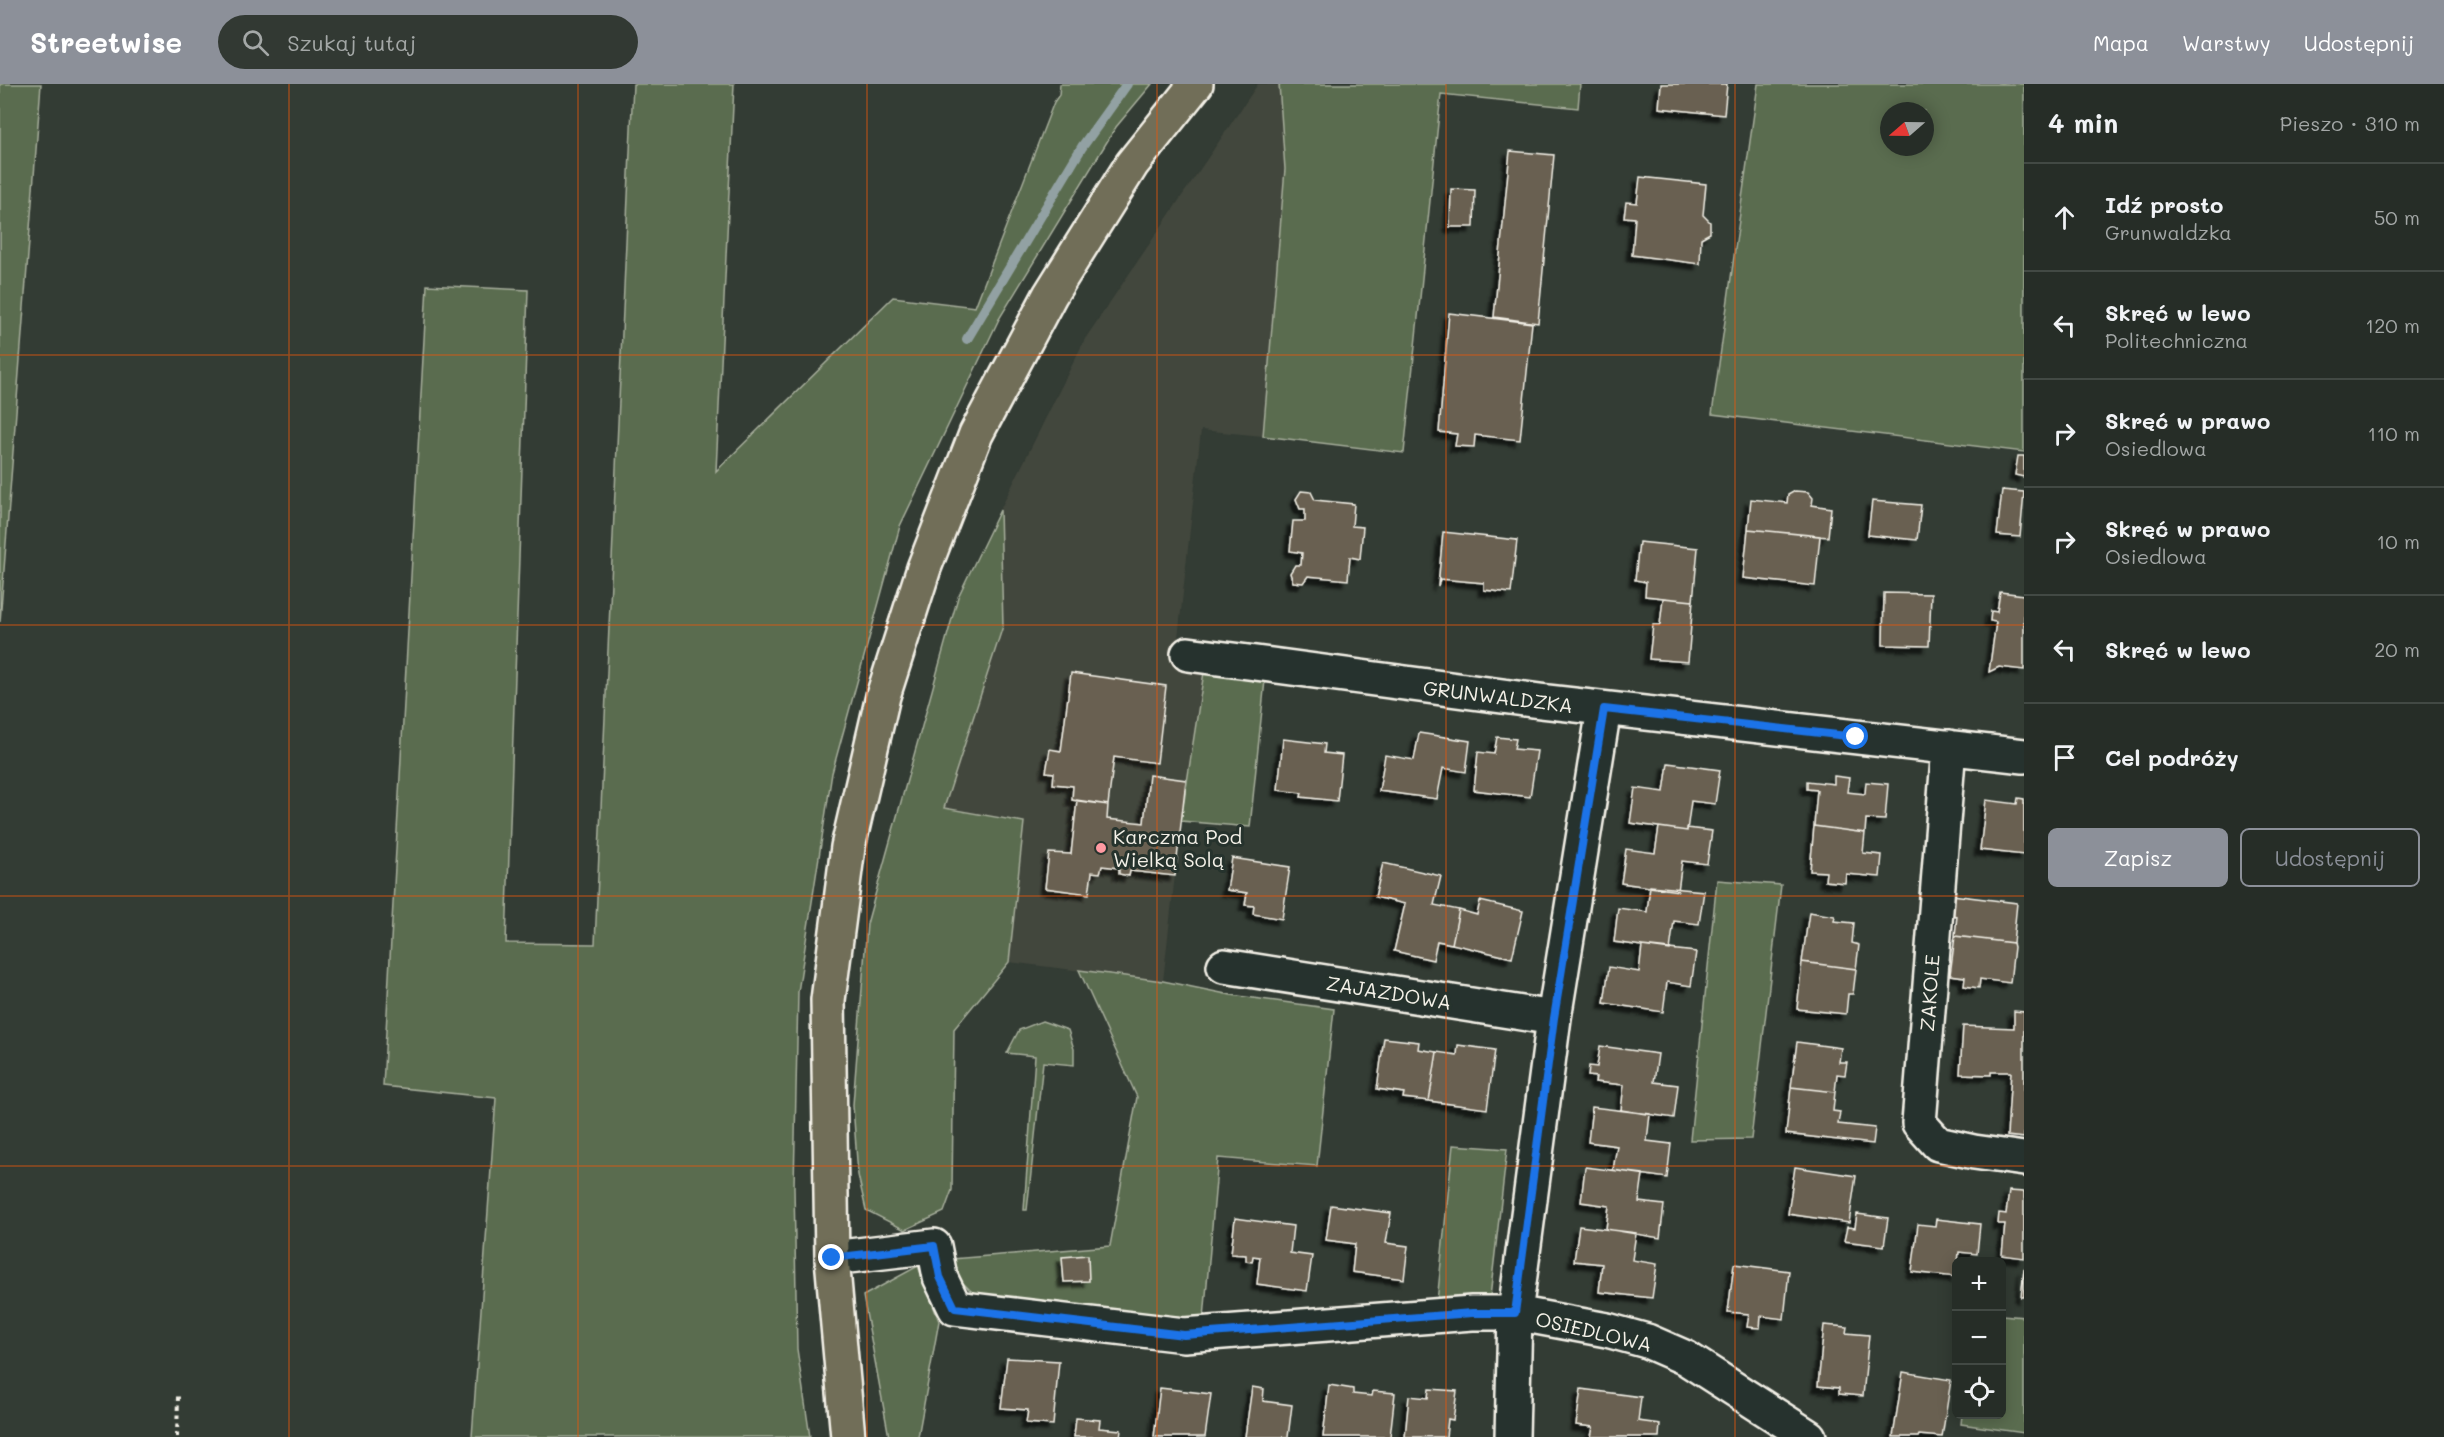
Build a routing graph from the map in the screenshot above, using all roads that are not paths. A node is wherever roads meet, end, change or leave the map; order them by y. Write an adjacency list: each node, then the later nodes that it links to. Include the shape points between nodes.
1 (1196, 84): 9 (main road, via 1132,164 1050,295 976,434 924,568 883,696 848,847 828,1000)
2 (1188, 654): 3 (street, GRUNWALDZKA)
3 (1604, 709): 4 (street, GRUNWALDZKA); 7 (street)
4 (1949, 747): 5 (street, GRUNWALDZKA); 8 (street, ZAKOLE, via 1919,1122 1938,1144)
5 (2024, 756)
6 (1224, 966): 7 (street, ZAJAZDOWA)
7 (1554, 1018): 10 (street)
8 (2024, 1159)
9 (832, 1258): 10 (street, OSIEDLOWA, via 934,1246 940,1277 955,1308 1184,1335); 11 (main road)
10 (1515, 1313): 12 (street); 13 (street, OSIEDLOWA, via 1647,1341 1686,1358)
11 (848, 1437)
12 (1512, 1437)
13 (1809, 1437)

